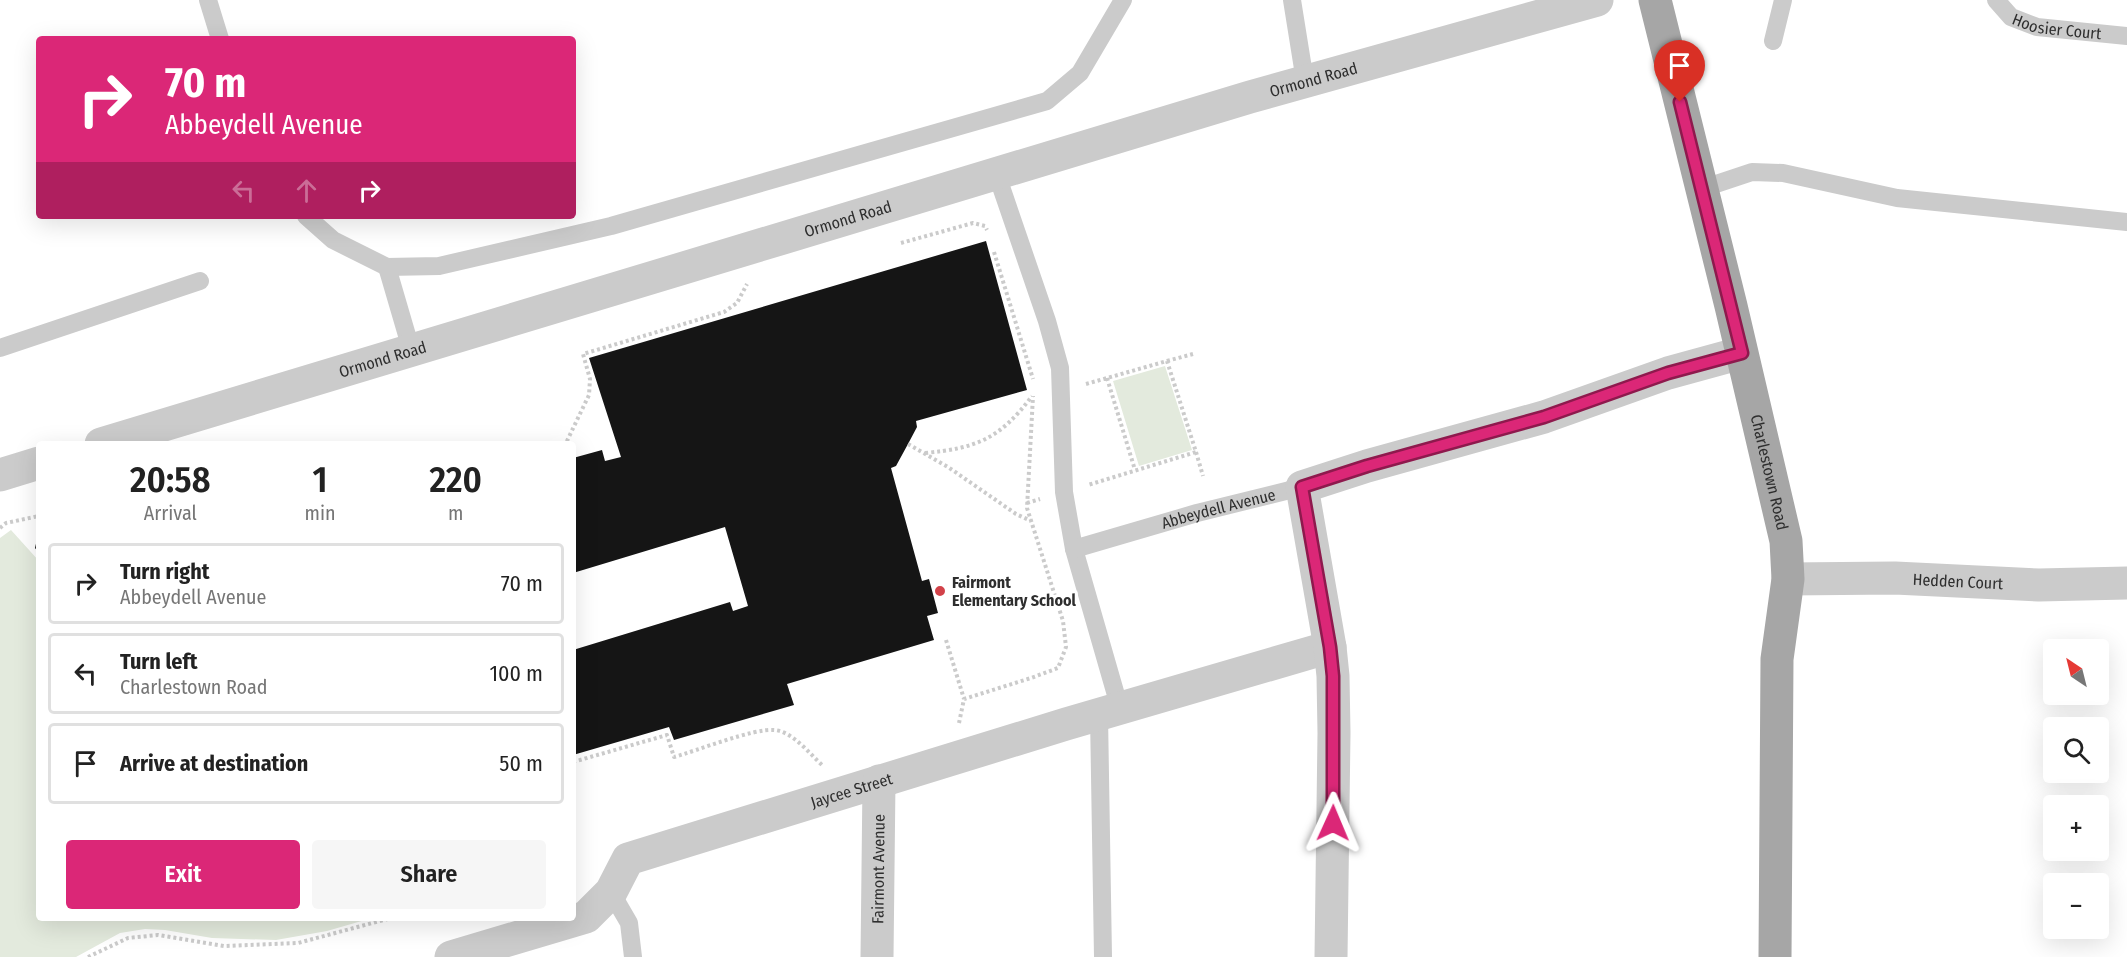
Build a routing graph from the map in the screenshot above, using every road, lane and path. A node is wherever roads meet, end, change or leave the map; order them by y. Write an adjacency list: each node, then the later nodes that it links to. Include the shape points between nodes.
1 (208, 0): 8 (lane)
2 (1123, 0): 19 (lane, via 1080,73 1047,101 611,226 439,266)
3 (1292, 0): 11 (lane)
4 (1597, 0): 11 (street, Ormond Road)
5 (1655, 0): 13 (main road, Charlestown Road)
6 (1783, 0): 10 (lane)
7 (1996, 0): 9 (lane, Hoosier Court, via 2011,17 2037,27)
8 (219, 36)
9 (2127, 36)
10 (1773, 41)
11 (1305, 81): 12 (street, Ormond Road)
12 (997, 175): 23 (street, Ormond Road); 29 (lane, via 1049,331 1060,368)
13 (1701, 189): 15 (lane, via 1752,172 1783,173 1897,198); 24 (main road, Charlestown Road)
14 (309, 219): 19 (lane, via 333,240)
15 (2127, 222)
16 (989, 235): 17 (path, via 985,226 973,223)
17 (901, 243)
18 (992, 245): 28 (path)
19 (387, 267): 23 (lane)
20 (200, 281): 22 (lane)
21 (748, 282): 32 (path, via 738,303 724,312 583,354 590,379 589,395)
22 (0, 348)
23 (411, 349): 31 (street, Ormond Road)
24 (1742, 353): 40 (street, Abbeydell Avenue, via 1668,373 1544,417); 47 (main road, Charlestown Road, via 1786,541)
25 (1193, 354): 26 (path)
26 (1167, 361): 27 (path); 34 (path)
27 (1107, 378): 29 (path); 37 (path)
28 (1035, 384)
29 (1061, 390): 30 (path); 41 (lane)
30 (1033, 398): 35 (path, via 1034,393 1015,418 996,434 972,446); 42 (path)
31 (111, 441)
32 (568, 441)
33 (908, 444): 35 (path)
34 (1196, 452): 37 (path); 39 (path)
35 (924, 453): 44 (path)
36 (36, 464): 38 (street)
37 (1135, 470): 41 (path)
38 (0, 475)
39 (1203, 476)
40 (1302, 487): 46 (lane, Abbeydell Avenue); 50 (street)
41 (1064, 492): 42 (path); 46 (lane)
42 (1026, 503): 44 (path)
43 (36, 517): 45 (path)
44 (1031, 521): 51 (path, via 1063,621 1066,647 1058,668)
45 (0, 528)
46 (1074, 549): 52 (lane)
47 (1788, 579): 48 (street, Hedden Court); 67 (main road, Charlestown Road, via 1777,659)
48 (2127, 584)
49 (946, 640): 51 (path)
50 (1330, 647): 52 (street, Jaycee Street); 66 (street, via 1334,733)
51 (964, 699): 53 (path)
52 (1109, 712): 56 (street, Jaycee Street); 65 (lane)
53 (958, 730)
54 (576, 761): 55 (path, via 667,735 674,758 775,730 796,741)
55 (826, 769)
56 (879, 782): 57 (street, Jaycee Street, via 628,859); 64 (street, Fairmont Avenue)
57 (612, 892): 58 (street, Jaycee Street, via 586,917); 63 (lane, via 629,923)
58 (576, 920)
59 (380, 921): 61 (path, via 298,943 224,946 158,935 128,938)
60 (572, 921): 62 (street, Jaycee Street)
61 (88, 957)
62 (451, 957)
63 (633, 957)
64 (877, 957)
65 (1103, 957)
66 (1332, 957)
67 (1775, 957)

